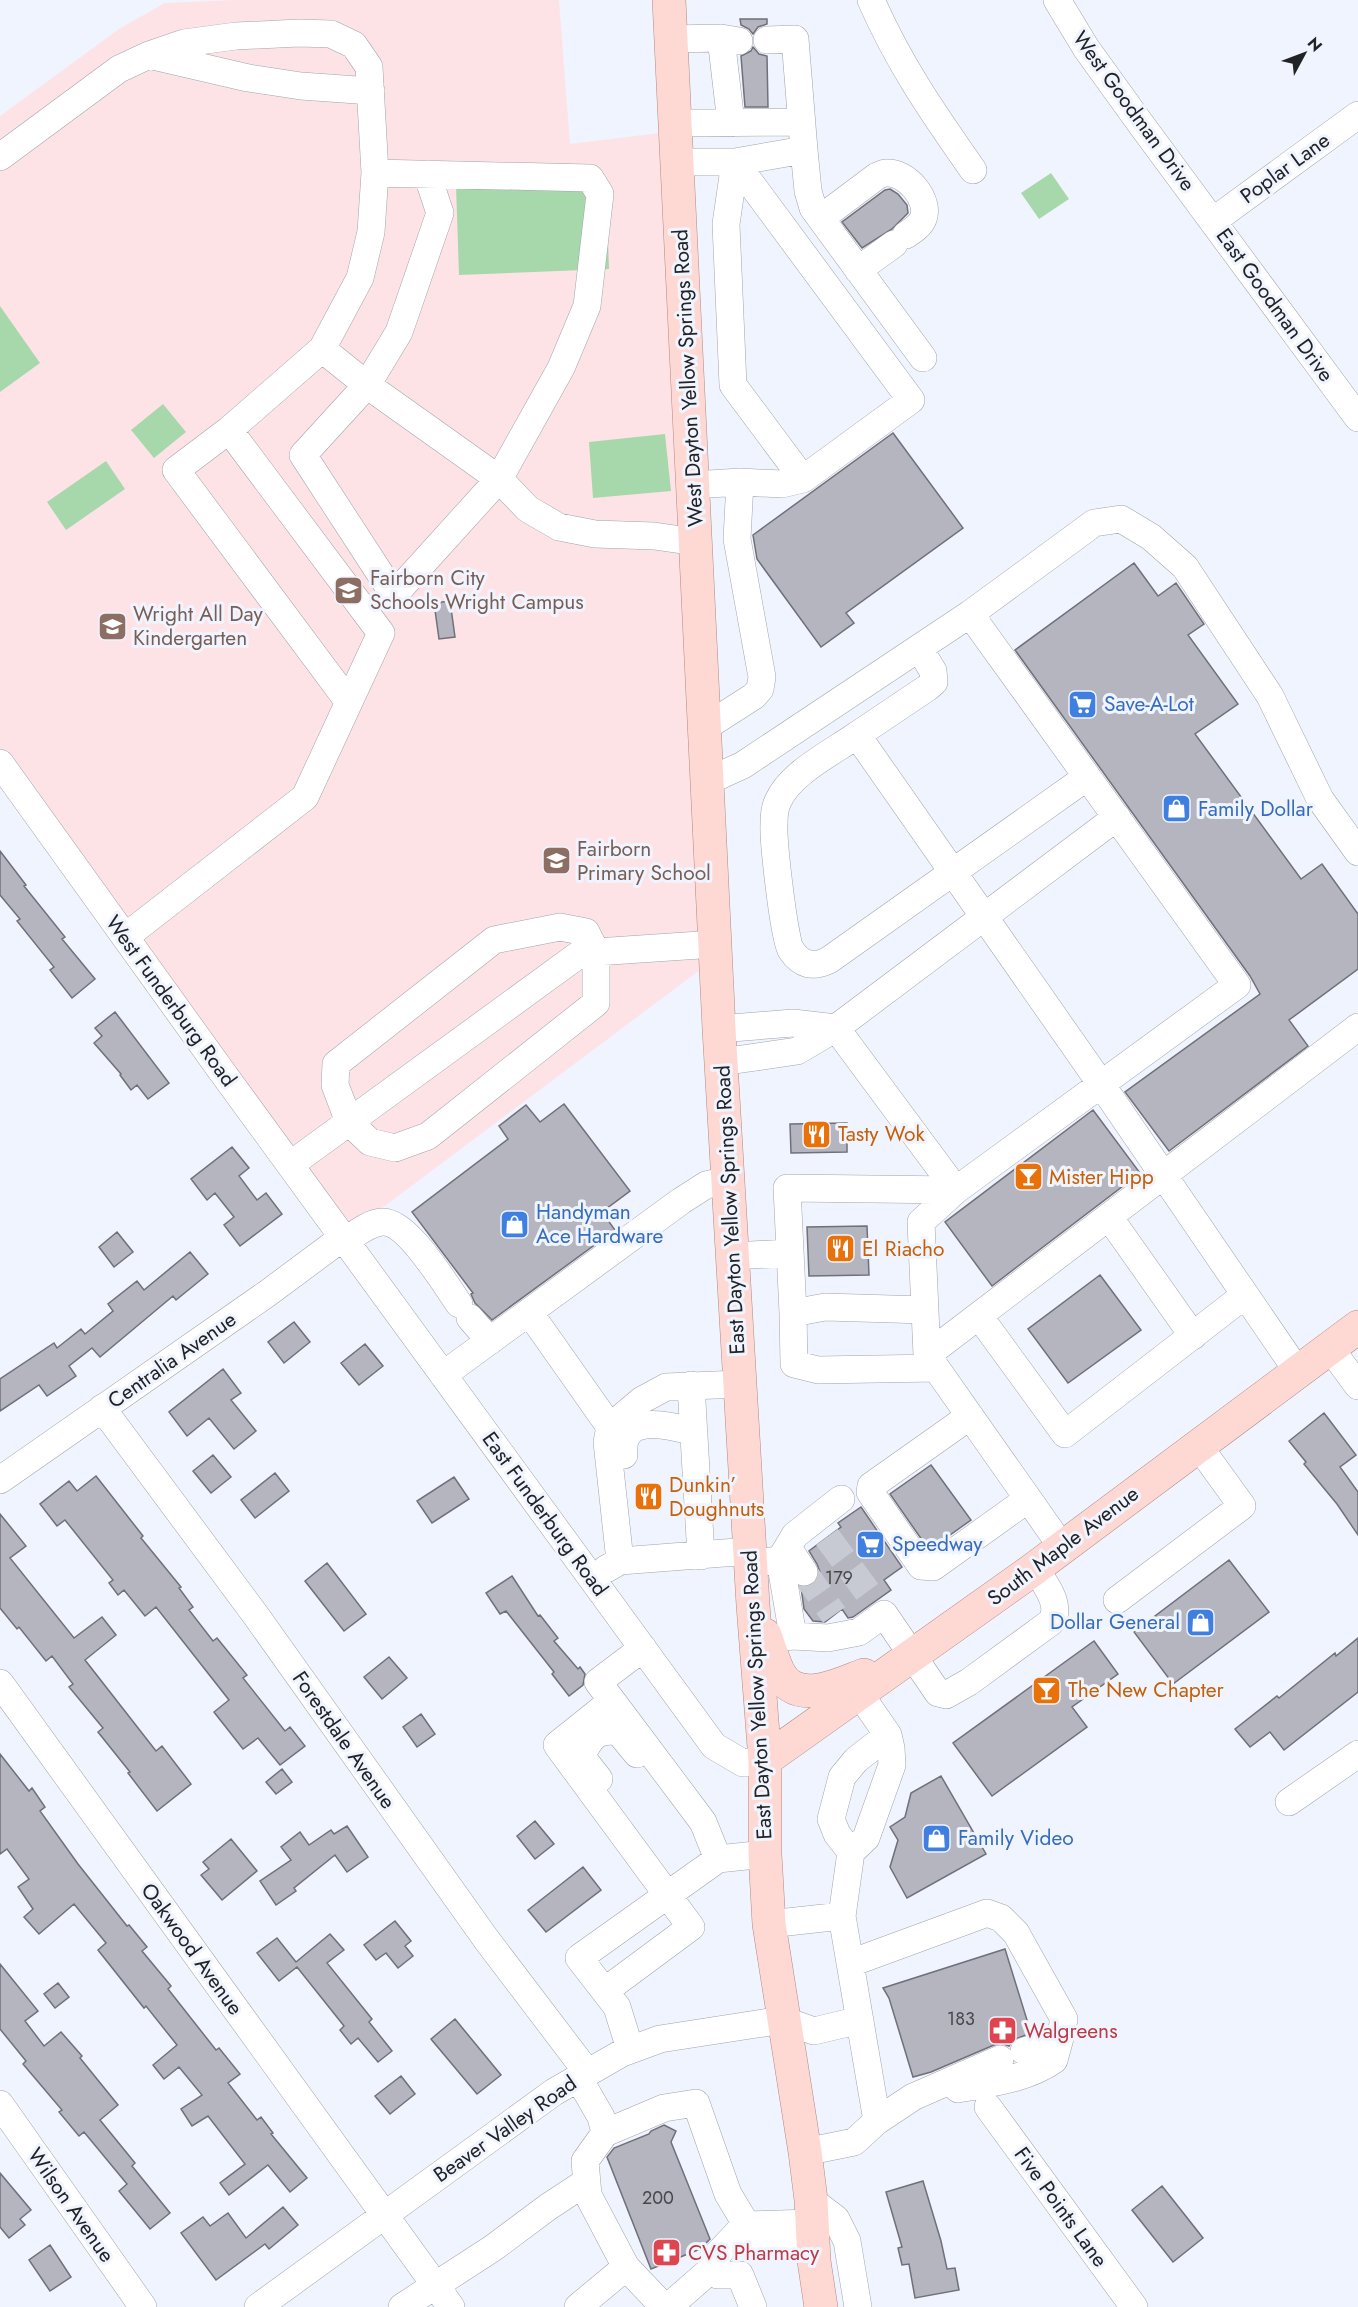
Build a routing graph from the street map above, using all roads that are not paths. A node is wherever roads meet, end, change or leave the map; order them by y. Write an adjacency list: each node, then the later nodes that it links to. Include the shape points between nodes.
1 (669, 0): 4 (main road, West Dayton Yellow Springs Road)
2 (871, 0): 16 (street, via 913,82)
3 (1057, 0): 20 (street, West Goodman Drive, via 1086,48)
4 (671, 39): 5 (street); 10 (main road, West Dayton Yellow Springs Road)
5 (743, 40): 9 (street, via 795,39); 11 (street)
6 (149, 56): 7 (street, via 248,78); 7 (street, via 184,43 236,36 331,34 354,45 369,67); 13 (street, via 111,75)
7 (371, 91): 17 (street)
8 (1358, 115): 20 (street, Poplar Lane)
9 (801, 122): 11 (street); 12 (street)
10 (675, 123): 11 (street); 14 (main road, West Dayton Yellow Springs Road)
11 (731, 123)
12 (804, 150): 15 (street); 19 (street, via 808,191)
13 (0, 157)
14 (677, 162): 15 (street); 30 (main road, West Dayton Yellow Springs Road)
15 (735, 162): 28 (street, via 726,224 733,385); 28 (street, via 912,400)
16 (973, 170)
17 (375, 173): 18 (street); 22 (street, via 367,255 360,278)
18 (427, 174): 24 (street, via 440,213 399,332); 27 (street, via 590,178 600,194 587,306 561,368)
19 (821, 218): 21 (street); 21 (street, via 877,176 900,176 914,186 923,203 925,216 920,224)
20 (1213, 221): 25 (street, East Goodman Drive)
21 (858, 270): 23 (street)
22 (322, 349): 24 (street); 26 (street)
23 (923, 358)
24 (367, 385): 27 (street); 27 (street, via 303,455 394,595)
25 (1358, 418)
26 (229, 430): 34 (street, via 381,633); 34 (street, via 176,470)
27 (499, 479): 31 (street, via 528,509 559,527 595,534)
28 (804, 479): 29 (street, via 782,484)
29 (740, 482): 30 (street); 36 (street, via 737,539 762,677 760,689)
30 (694, 485): 31 (main road, West Dayton Yellow Springs Road)
31 (696, 542): 36 (main road, West Dayton Yellow Springs Road)
32 (970, 614): 33 (street); 38 (street); 40 (street, via 1094,523 1121,519 1151,537 1185,567 1263,686 1320,799)
33 (919, 648): 35 (street, via 933,671 934,682); 36 (street, via 743,765)
34 (348, 701): 43 (street, via 305,797)
35 (857, 735): 41 (street); 41 (street, via 796,777 777,802 774,824 789,948 807,965 818,966)
36 (705, 755): 44 (main road, East Dayton Yellow Springs Road)
37 (0, 763): 43 (street, West Funderburg Road)
38 (1087, 777): 39 (street); 41 (street)
39 (1117, 817): 42 (street); 50 (street, via 1237,985)
40 (1358, 852)
41 (953, 872): 42 (street)
42 (984, 917): 47 (street); 50 (street)
43 (125, 937): 52 (street, West Funderburg Road)
44 (715, 944): 45 (street); 48 (main road, East Dayton Yellow Springs Road)
45 (596, 952): 51 (street, via 581,952); 51 (street, via 596,1004 428,1136 395,1148 370,1143); 51 (street, via 586,932 560,927 495,940 336,1064 335,1085)
46 (1358, 1027): 53 (street)
47 (836, 1028): 48 (street, via 793,1023); 49 (street, via 797,1051); 55 (street)
48 (719, 1029): 49 (main road, East Dayton Yellow Springs Road)
49 (721, 1062): 54 (main road, East Dayton Yellow Springs Road)
50 (1101, 1084): 53 (street); 55 (street)
51 (349, 1122): 52 (street)
52 (290, 1165): 57 (street, West Funderburg Road)
53 (1164, 1175): 56 (street); 60 (street)
54 (728, 1180): 59 (main road, East Dayton Yellow Springs Road); 62 (street, via 706,1185 681,1201)
55 (956, 1190): 58 (street, via 787,1188); 61 (street, via 921,1222)
56 (1109, 1217): 64 (street); 66 (street)
57 (344, 1239): 67 (street, Centralia Avenue, via 384,1221 402,1229); 71 (street, East Funderburg Road); 75 (street, Centralia Avenue)
58 (789, 1253): 59 (street); 63 (street)
59 (733, 1256): 72 (main road, East Dayton Yellow Springs Road)
60 (1245, 1295): 66 (street); 70 (street)
61 (925, 1310): 63 (street, via 825,1307); 69 (street)
62 (529, 1312): 67 (street); 77 (street)
63 (793, 1313): 69 (street, via 794,1364 818,1370)
64 (979, 1316): 66 (street, via 1065,1434); 69 (street)
65 (1358, 1327): 68 (main road, South Maple Avenue)
66 (1193, 1336)
67 (490, 1341): 71 (street)
68 (1330, 1348): 70 (main road, South Maple Avenue); 74 (street)
69 (932, 1362): 76 (street)
70 (1298, 1372): 79 (main road, South Maple Avenue)
71 (443, 1375): 89 (street, East Funderburg Road)
72 (740, 1384): 73 (street); 86 (main road, East Dayton Yellow Springs Road)
73 (691, 1385): 77 (street, via 666,1387 642,1400); 78 (street)
74 (1358, 1386)
75 (102, 1408): 80 (street, Centralia Avenue); 116 (street, Forestdale Avenue, via 257,1617)
76 (970, 1416): 83 (street); 83 (street, via 871,1486 870,1492 921,1566 933,1568)
77 (610, 1427): 87 (street, via 607,1442)
78 (694, 1432): 81 (street, via 656,1424 628,1433 623,1448); 85 (street)
79 (1198, 1445): 84 (main road, South Maple Avenue); 90 (street, via 1242,1506)
80 (0, 1480)
81 (626, 1495)
82 (841, 1499): 86 (street, via 820,1529 795,1535)
83 (1028, 1499): 84 (street)
84 (1062, 1547): 88 (main road, South Maple Avenue)
85 (701, 1556): 86 (street); 87 (street)
86 (775, 1559): 91 (main road, East Dayton Yellow Springs Road); 92 (street)
87 (620, 1561): 89 (street)
88 (1035, 1568): 94 (main road, South Maple Avenue); 94 (street, via 1054,1602 1055,1616 969,1682 946,1695 938,1693)
89 (592, 1578): 93 (street, East Funderburg Road)
90 (1117, 1600)
91 (753, 1605): 92 (main road); 100 (main road, East Dayton Yellow Springs Road)
92 (779, 1637): 94 (street, via 828,1638 840,1625 859,1632 879,1608); 94 (main road, via 783,1678 794,1687 813,1692)
93 (643, 1648): 97 (street, via 598,1682); 100 (street, East Funderburg Road, via 714,1746 743,1763)
94 (913, 1655): 96 (main road, South Maple Avenue)
95 (0, 1683): 124 (street, Oakwood Avenue)
96 (859, 1693): 98 (street); 100 (main road, South Maple Avenue)
97 (612, 1701): 101 (street); 106 (street, via 557,1745)
98 (888, 1736): 103 (street, via 892,1765 866,1838); 103 (street, via 856,1760 842,1777 831,1819)
99 (1358, 1754): 102 (street)
100 (765, 1760): 104 (main road, East Dayton Yellow Springs Road)
101 (669, 1776): 105 (street, via 703,1822); 106 (street, via 650,1770 618,1731 603,1730 590,1740 581,1756 648,1847)
102 (1289, 1802)
103 (851, 1852): 108 (street)
104 (765, 1854): 105 (street); 109 (main road, East Dayton Yellow Springs Road)
105 (718, 1859): 107 (street)
106 (648, 1868): 107 (street)
107 (668, 1893): 111 (street, via 692,1927); 111 (street, via 579,1958)
108 (842, 1916): 109 (street); 110 (street)
109 (769, 1924): 112 (main road, East Dayton Yellow Springs Road)
110 (851, 1963): 113 (street); 114 (street, via 987,1913 1001,1918 1016,1933 1064,2019)
111 (606, 1990): 115 (street, via 617,2007)
112 (783, 2020): 113 (street, via 814,2031); 115 (street, Beaver Valley Road, via 672,2037); 122 (main road, East Dayton Yellow Springs Road)
113 (860, 2020): 120 (street)
114 (1060, 2038): 117 (street); 117 (street, via 1054,2060 1041,2069)
115 (630, 2049): 116 (street, Beaver Valley Road)
116 (583, 2074): 121 (street, Forestdale Avenue); 124 (street, Beaver Valley Road)
117 (913, 2097): 120 (street)
118 (0, 2104): 130 (street, Wilson Avenue)
119 (988, 2107): 138 (street, Five Points Lane)
120 (877, 2121): 122 (street, via 854,2142)
121 (605, 2133): 123 (street, via 585,2162); 126 (street, via 664,2108 696,2103 728,2193)
122 (805, 2152): 125 (main road, East Dayton Yellow Springs Road)
123 (586, 2182): 128 (street, via 588,2195); 129 (street)
124 (384, 2216): 129 (street, Oakwood Avenue); 131 (street, Beaver Valley Road)
125 (812, 2221): 126 (street, via 758,2244); 136 (main road, East Dayton Yellow Springs Road); 137 (street, via 836,2219 847,2241)
126 (745, 2225): 127 (street)
127 (713, 2264): 134 (street); 135 (street, via 718,2276 740,2275)
128 (626, 2267): 133 (street); 134 (street)
129 (443, 2297): 132 (street)
130 (143, 2307)
131 (258, 2307)
132 (402, 2307)
133 (578, 2307)
134 (666, 2307)
135 (752, 2307)
136 (821, 2307)
137 (858, 2307)
138 (1134, 2307)

